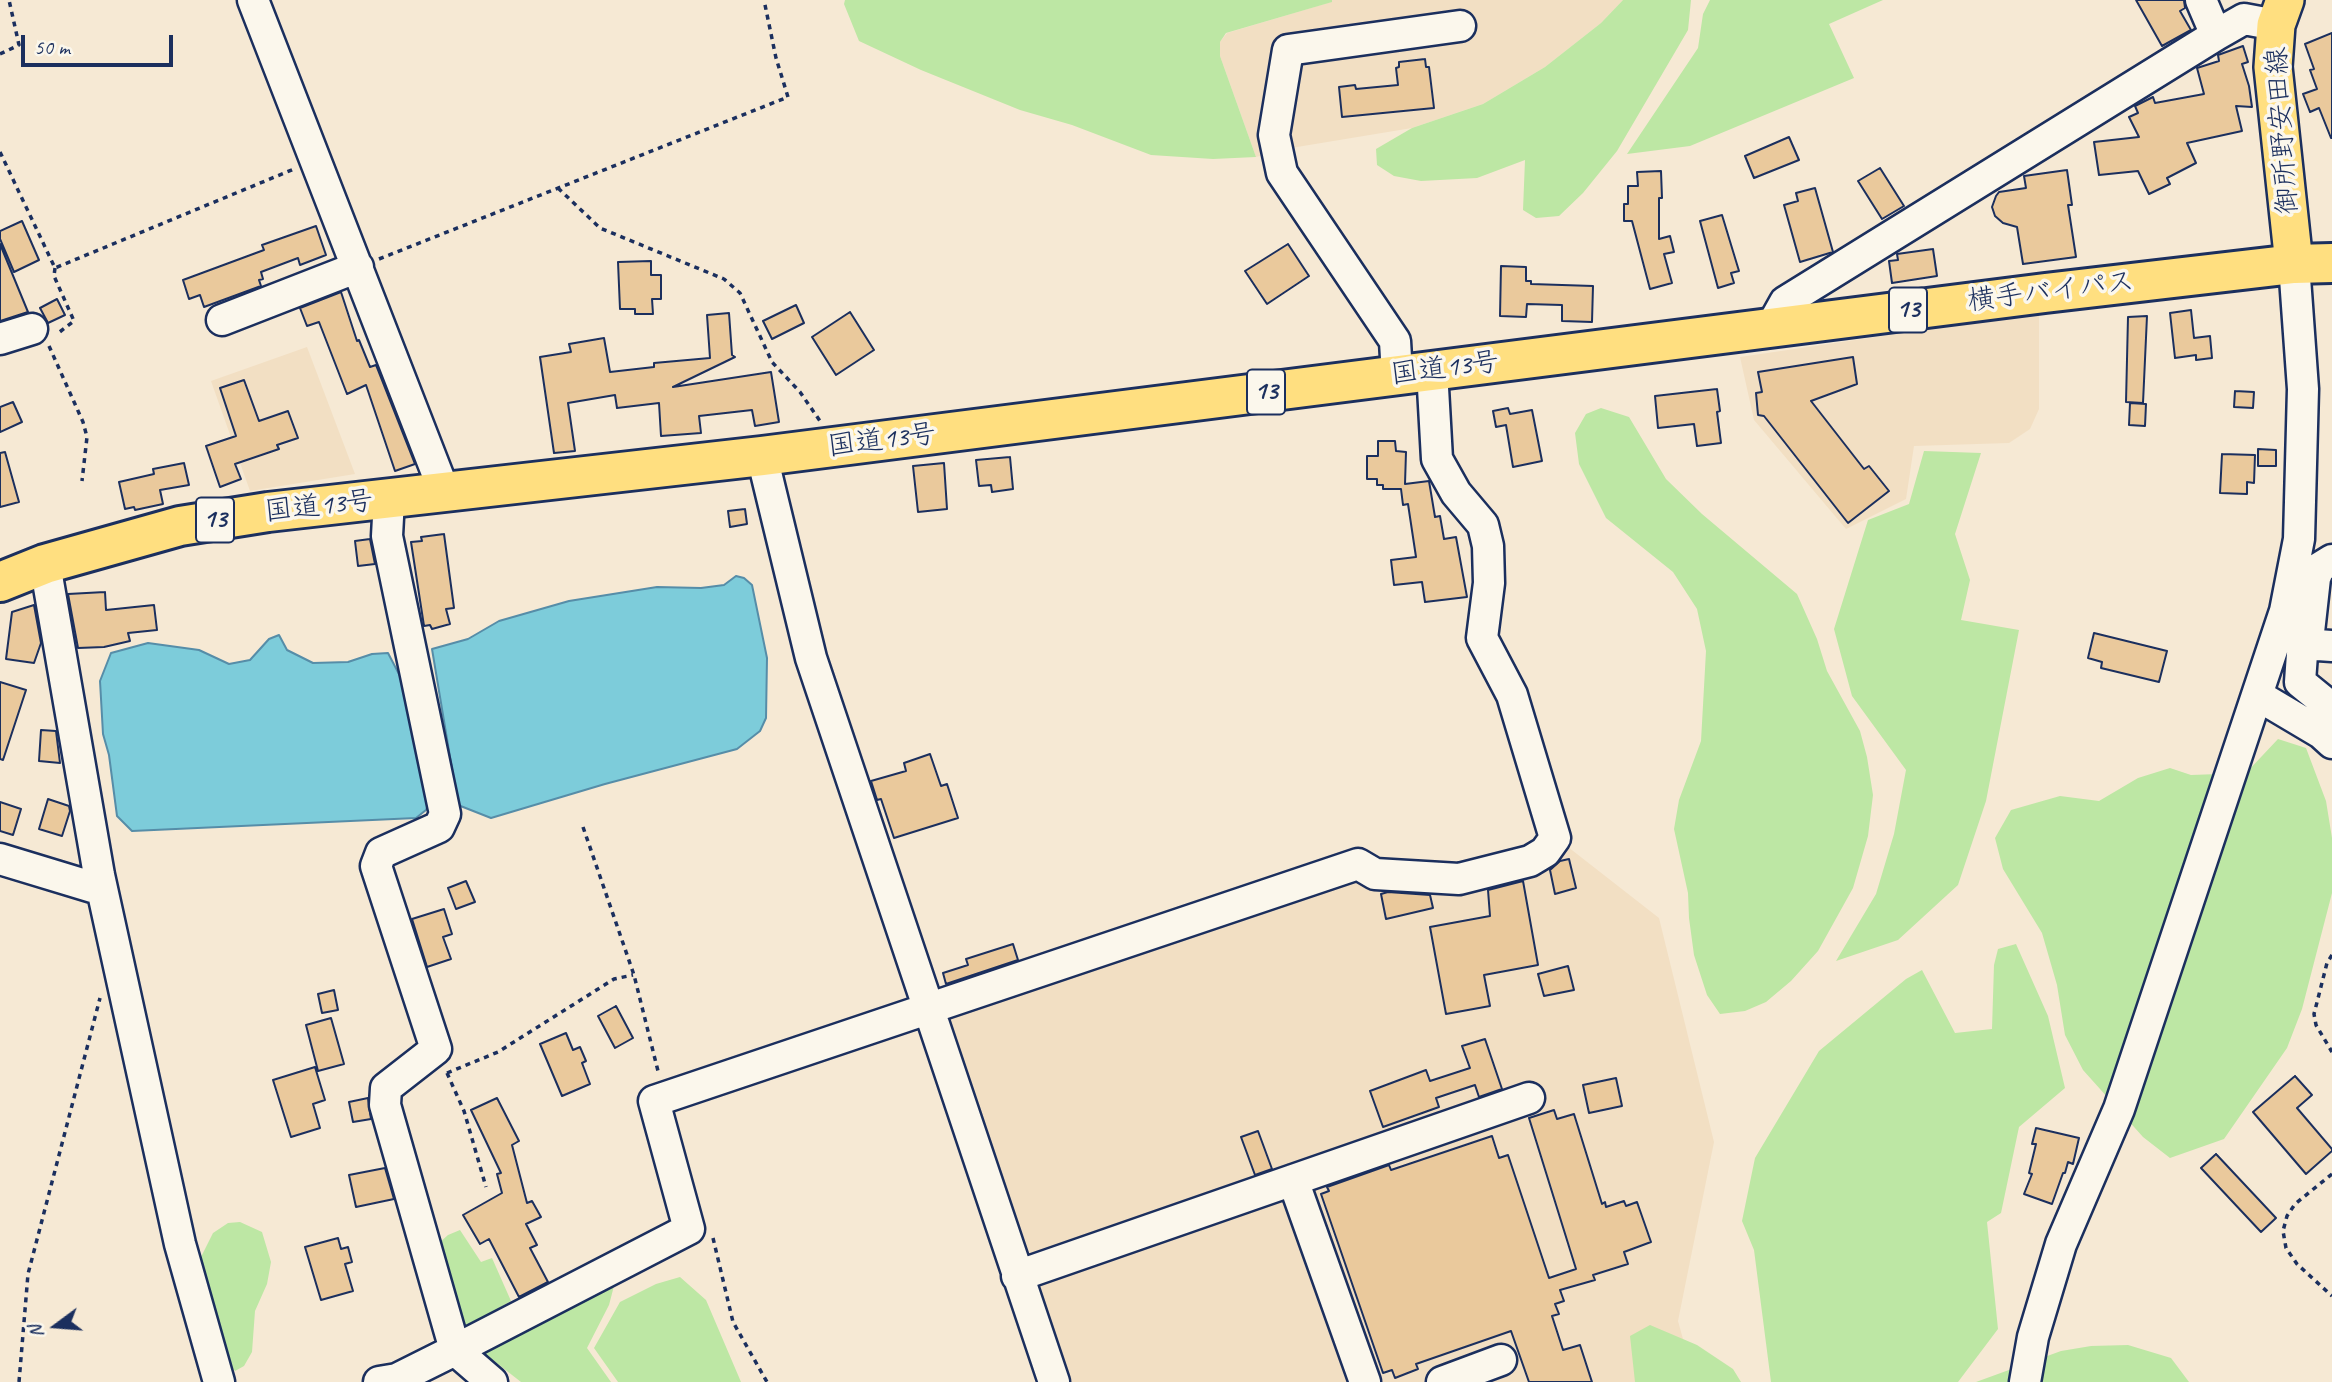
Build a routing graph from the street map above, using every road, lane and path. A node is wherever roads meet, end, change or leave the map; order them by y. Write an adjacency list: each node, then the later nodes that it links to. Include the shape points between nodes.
1 (9, 0): 8 (path, via 19,45)
2 (253, 0): 10 (street)
3 (764, 0): 11 (path, via 788,97)
4 (2201, 0): 7 (street)
5 (2280, 12): 7 (street, via 2244,19); 13 (main road, 御所野安田線, via 2273,66)
6 (1460, 26): 20 (street, via 1288,50 1274,135 1282,173)
7 (2216, 35): 17 (street, via 1785,302)
8 (0, 54)
9 (0, 152): 15 (path)
10 (316, 160): 14 (street); 15 (path)
11 (558, 188): 14 (path); 21 (path, via 600,228 724,279 740,293 772,362 800,392)
12 (2332, 263): 13 (highway, 横手バイパス / 13)
13 (2294, 264): 17 (highway, 横手バイパス / 13); 31 (street, via 2303,389 2299,539 2285,611)
14 (358, 267): 16 (street); 24 (street)
15 (55, 268): 18 (path, via 54,276 74,321)
16 (222, 320)
17 (1771, 327): 20 (highway, 国道13号 / 13)
18 (45, 335): 19 (street); 23 (path, via 87,437)
19 (0, 339)
20 (1415, 373): 21 (highway, 国道13号 / 13); 40 (street, via 1437,459 1456,493 1483,525 1489,583 1482,638 1512,695 1555,838 1545,852 1459,879 1375,874 1358,864)
21 (834, 447): 22 (highway, 国道13号 / 13)
22 (762, 456): 24 (highway, 国道13号 / 13); 40 (street, via 811,658)
23 (82, 481)
24 (444, 491): 25 (highway, 国道13号 / 13)
25 (389, 499): 27 (highway, 国道13号 / 13, via 180,526); 42 (street, via 387,536 445,814 439,827 381,853 376,866)
26 (2332, 560): 29 (street, via 2319,568 2315,578 2309,632)
27 (45, 564): 28 (highway, 国道13号 / 13); 36 (street)
28 (0, 582)
29 (2302, 644): 30 (street); 32 (street, via 2300,682)
30 (2332, 646)
31 (2257, 695): 33 (street); 61 (street, via 2119,1109 2061,1244 2033,1337)
32 (2332, 708)
33 (2332, 743)
34 (583, 827): 39 (path)
35 (0, 859): 36 (street)
36 (102, 890): 38 (street)
37 (2332, 955): 41 (path, via 2314,1014)
38 (120, 974): 53 (path, via 105,978 28,1274); 54 (street, via 180,1244)
39 (634, 975): 42 (path, via 614,979 498,1052); 43 (path)
40 (928, 1010): 43 (street); 49 (street)
41 (2332, 1052)
42 (442, 1061): 47 (path, via 464,1111); 51 (street, via 386,1088 385,1105)
43 (665, 1097): 51 (street, via 654,1101 689,1230)
44 (1529, 1098): 46 (street)
45 (2332, 1174): 50 (path, via 2295,1204 2283,1231 2286,1248 2297,1264)
46 (1293, 1180): 49 (street); 59 (street)
47 (485, 1187)
48 (710, 1228): 57 (path, via 733,1322)
49 (1017, 1276): 58 (street)
50 (2332, 1297)
51 (456, 1350): 55 (street, via 397,1379); 56 (street)
52 (1501, 1360): 60 (street)
53 (19, 1382)
54 (219, 1382)
55 (379, 1382)
56 (492, 1382)
57 (767, 1382)
58 (1054, 1382)
59 (1365, 1382)
60 (1441, 1382)
61 (2025, 1382)

